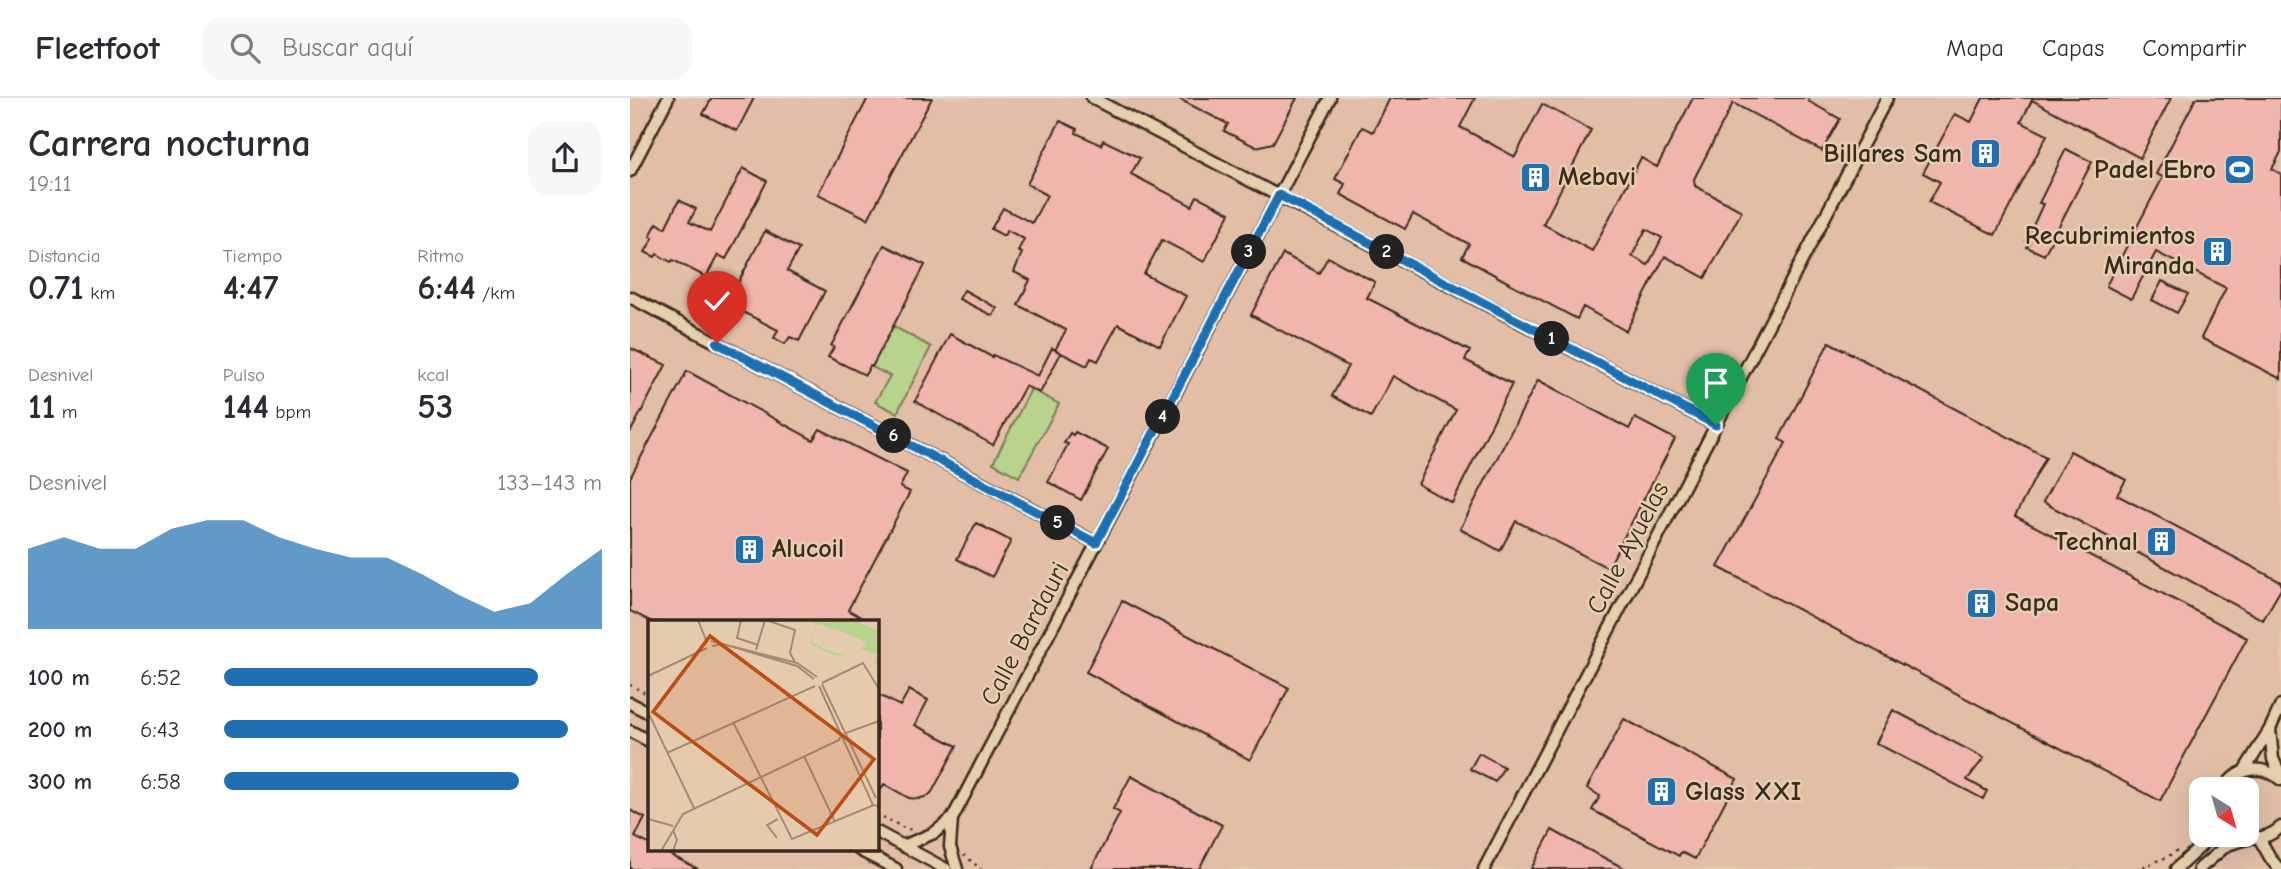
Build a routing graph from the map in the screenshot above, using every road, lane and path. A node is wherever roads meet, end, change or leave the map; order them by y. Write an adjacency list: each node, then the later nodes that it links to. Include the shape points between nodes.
1 (668, 98): 5 (street)
2 (1092, 98): 6 (street)
3 (1330, 98): 6 (street, Calle Bardauri)
4 (1887, 98): 8 (street, Calle Ayuelas)
5 (630, 171)
6 (1279, 195): 8 (street); 9 (street, Calle Bardauri)
7 (630, 297): 9 (street)
8 (1716, 425): 34 (street, Calle Ayuelas)
9 (1096, 543): 21 (street, Calle Bardauri)
10 (630, 685): 11 (path)
11 (648, 694)
12 (630, 703): 14 (street)
13 (2281, 705): 15 (street)
14 (648, 712)
15 (2270, 729): 18 (street); 20 (street)
16 (630, 731): 17 (street)
17 (648, 740)
18 (2244, 771): 19 (street); 20 (street, via 2258,768)
19 (2233, 777)
20 (2281, 778)
21 (952, 819): 25 (street, Calle Bardauri, via 934,833); 33 (street, Calle Bardauri, via 950,848)
22 (2281, 827): 24 (street)
23 (878, 833): 25 (street)
24 (2259, 837)
25 (903, 846): 32 (street)
26 (2184, 846): 35 (path)
27 (2259, 846): 38 (street)
28 (2200, 847): 36 (street)
29 (2225, 847): 37 (street)
30 (863, 852): 31 (street)
31 (893, 868)
32 (946, 869)
33 (957, 869)
34 (1484, 869)
35 (2137, 869)
36 (2176, 869)
37 (2199, 869)
38 (2279, 869)

